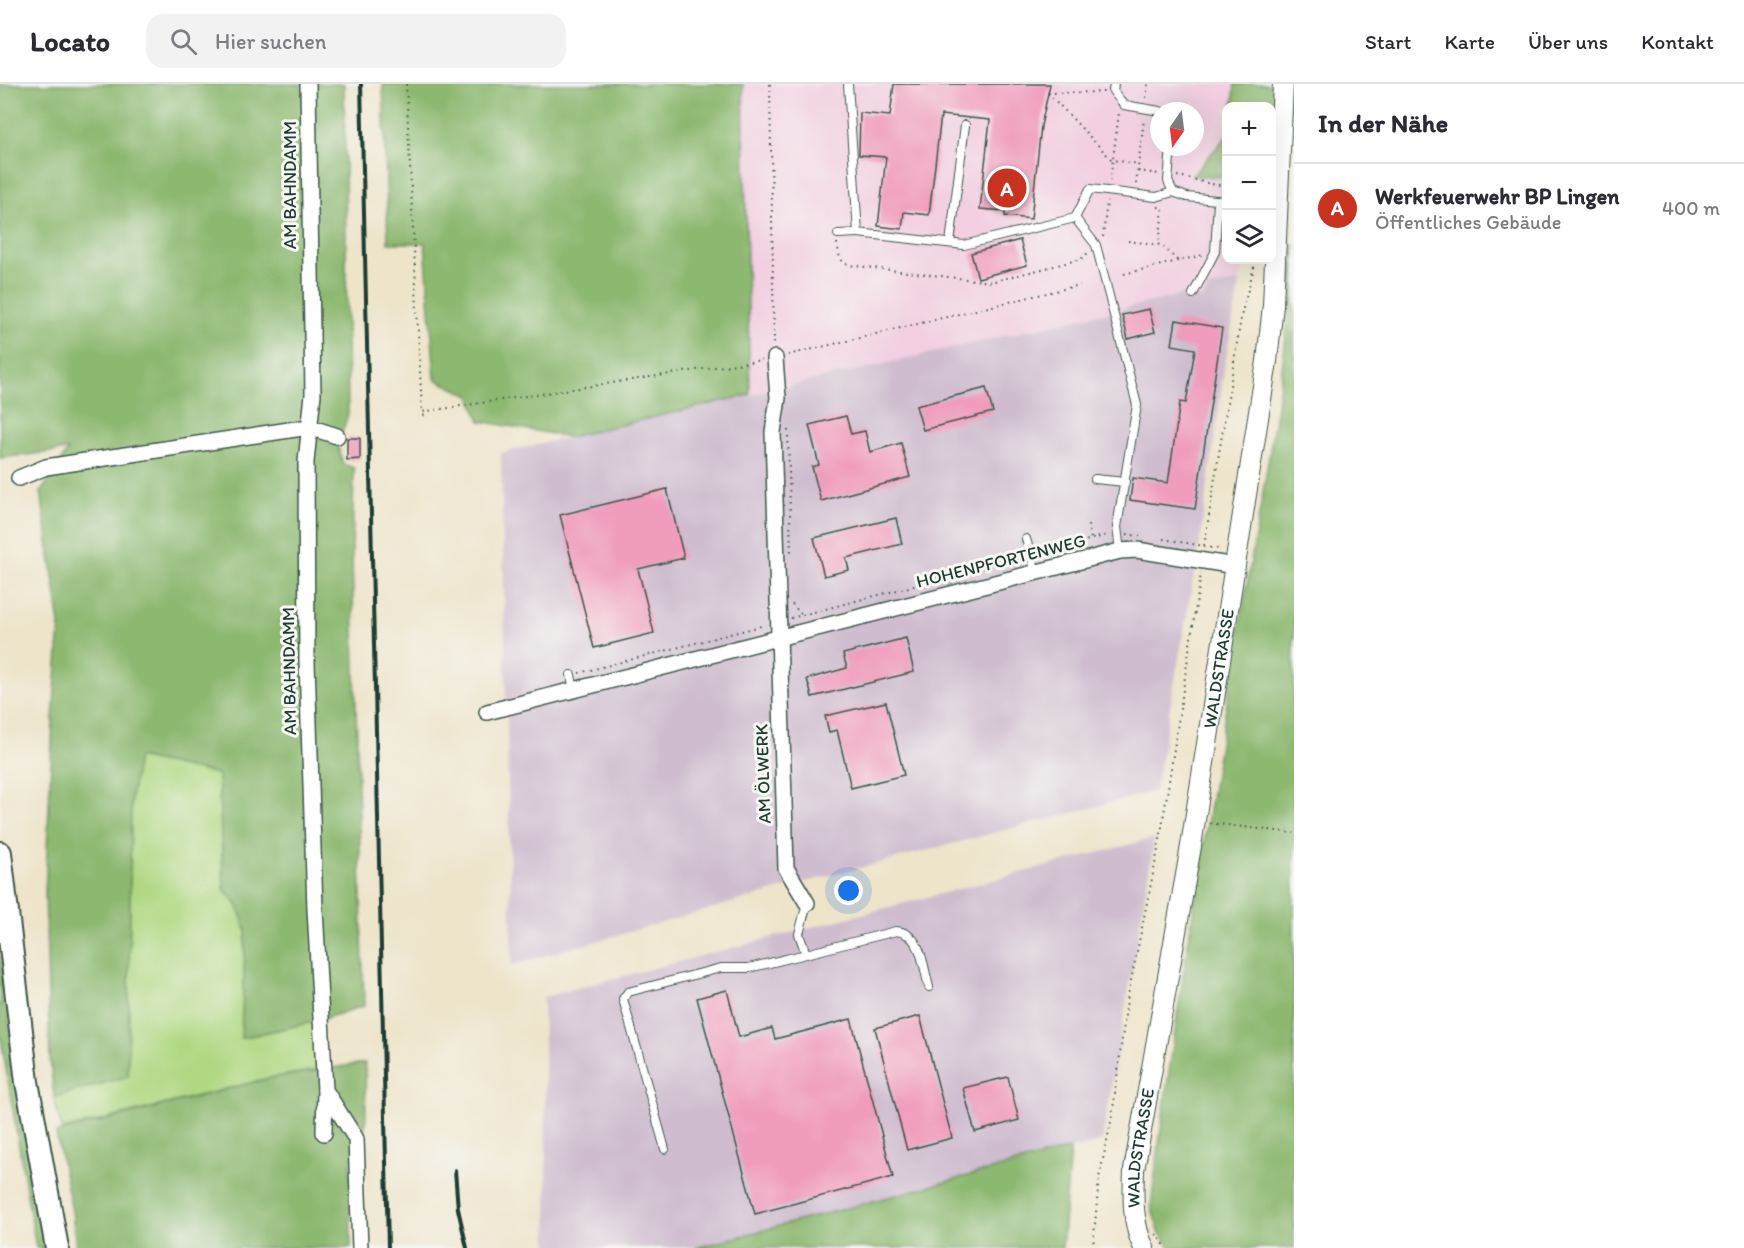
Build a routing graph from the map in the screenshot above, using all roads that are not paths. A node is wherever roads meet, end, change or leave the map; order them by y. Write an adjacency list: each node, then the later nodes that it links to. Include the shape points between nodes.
1 (308, 84): 18 (street, AM BAHNDAMM, via 313,394)
2 (848, 84): 13 (lane)
3 (1283, 84): 8 (street, WALDSTRASSE)
4 (1113, 88): 5 (lane, via 1124,105)
5 (1150, 109)
6 (965, 125): 15 (lane)
7 (1170, 156): 9 (lane)
8 (1276, 191)
9 (1173, 192): 10 (lane, via 1187,198); 12 (lane, via 1155,197 1090,189)
10 (1222, 201): 16 (lane, via 1215,252)
11 (1275, 210): 25 (street, WALDSTRASSE, via 1268,361)
12 (1075, 218): 15 (lane, via 964,245); 22 (lane, via 1096,245 1137,405)
13 (858, 233): 14 (lane); 15 (lane)
14 (838, 234)
15 (950, 243)
16 (1193, 294)
17 (775, 358): 27 (street, via 778,398 773,432)
18 (309, 427): 19 (street); 20 (street, via 46,467); 33 (street, AM BAHNDAMM, via 307,662)
19 (337, 436)
20 (19, 477)
21 (1095, 479): 22 (lane)
22 (1125, 482): 24 (lane, via 1118,532)
23 (1026, 539): 26 (lane)
24 (1120, 551): 25 (street, HOHENPFORTENWEG, via 1203,553); 26 (street, HOHENPFORTENWEG)
25 (1237, 559): 38 (street, WALDSTRASSE, via 1134,1170 1133,1203)
26 (1036, 572): 27 (street, HOHENPFORTENWEG)
27 (779, 638): 28 (street, HOHENPFORTENWEG, via 572,683); 30 (street, AM ÖLWERK, via 786,868)
28 (487, 712)
29 (0, 853): 36 (main road, via 27,1082)
30 (807, 903): 31 (lane, via 799,933)
31 (806, 954): 32 (lane, via 896,931 907,932 915,940); 35 (lane, via 749,968 721,968 628,992 623,999)
32 (929, 987)
33 (325, 1090): 34 (street); 37 (street, AM BAHNDAMM, via 356,1139)
34 (324, 1133)
35 (665, 1149)
36 (57, 1248)
37 (360, 1248)
38 (1144, 1248)

